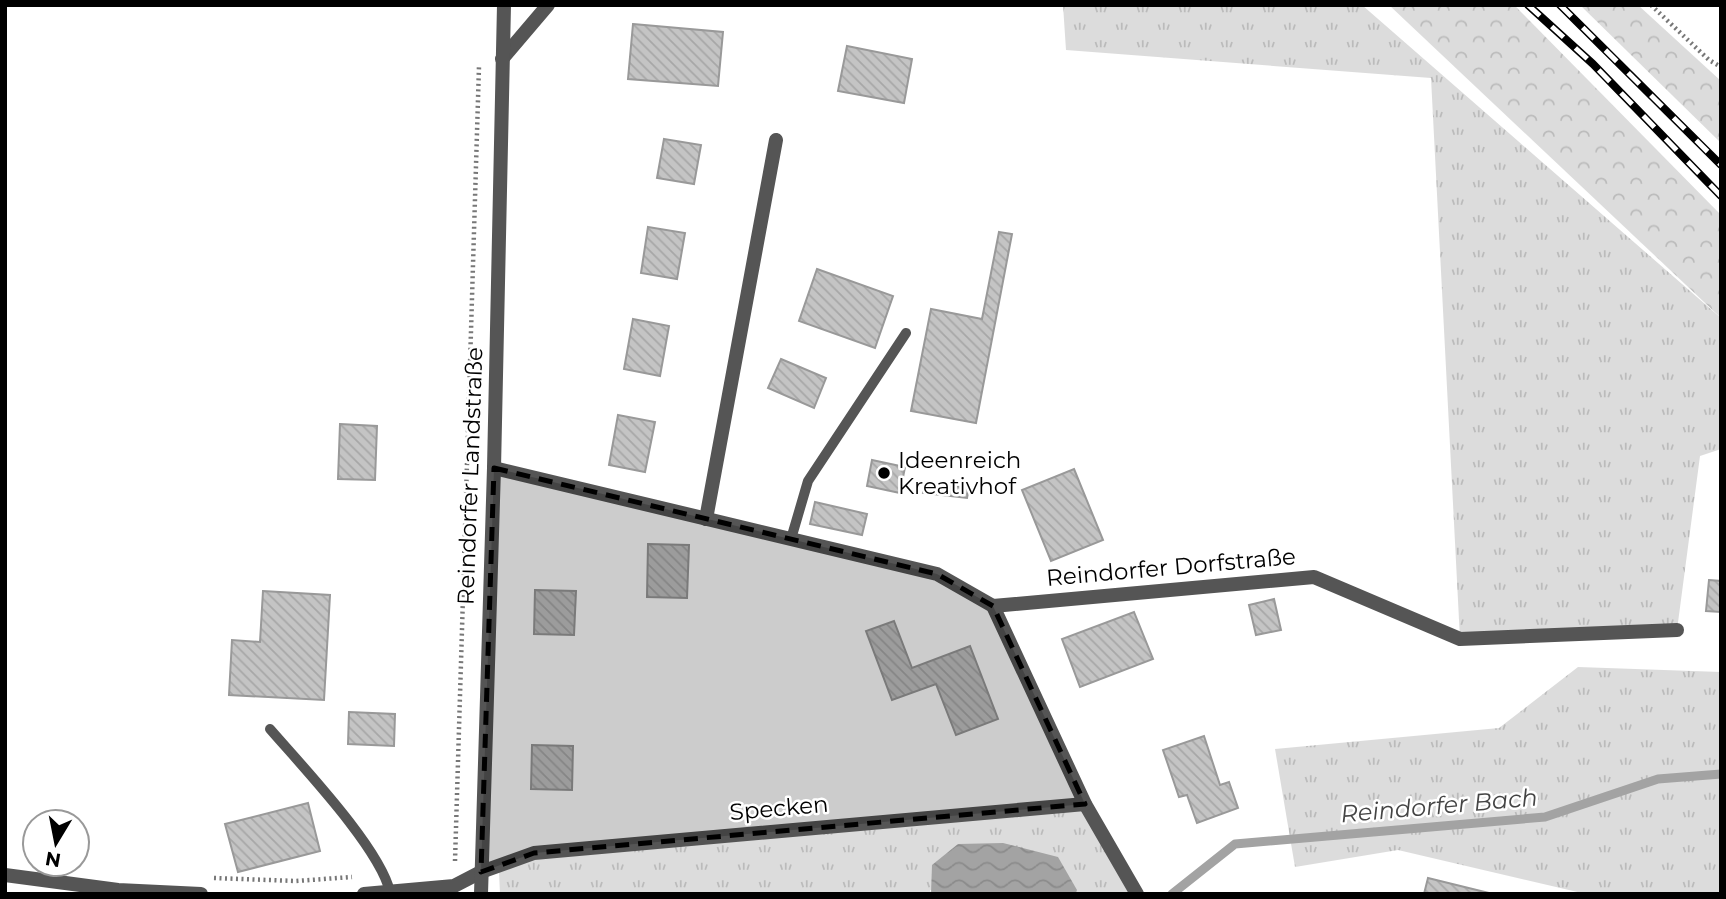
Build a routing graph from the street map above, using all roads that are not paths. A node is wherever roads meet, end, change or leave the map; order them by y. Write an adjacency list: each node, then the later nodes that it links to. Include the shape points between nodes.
1 (503, 5): 3 (street, Reindorfer Landstraße)
2 (548, 5): 3 (street)
3 (502, 59): 6 (street, Reindorfer Landstraße)
4 (776, 140): 7 (street)
5 (906, 332): 8 (lane, via 808,481)
6 (495, 468): 7 (street); 13 (street, Reindorfer Landstraße)
7 (706, 519): 8 (street)
8 (791, 539): 9 (street, via 937,574)
9 (993, 606): 10 (street, Reindorfer Dorfstraße, via 1314,577 1460,639); 12 (street)
10 (1677, 630)
11 (270, 729): 15 (lane, via 386,874)
12 (1085, 804): 13 (street, Specken, via 534,853); 19 (street)
13 (481, 872): 15 (street, Specken, via 454,886); 18 (street, Reindorfer Landstraße)
14 (5, 875): 16 (street, via 118,890)
15 (390, 892): 17 (street)
16 (201, 894)
17 (363, 894)
18 (481, 894)
19 (1137, 894)

